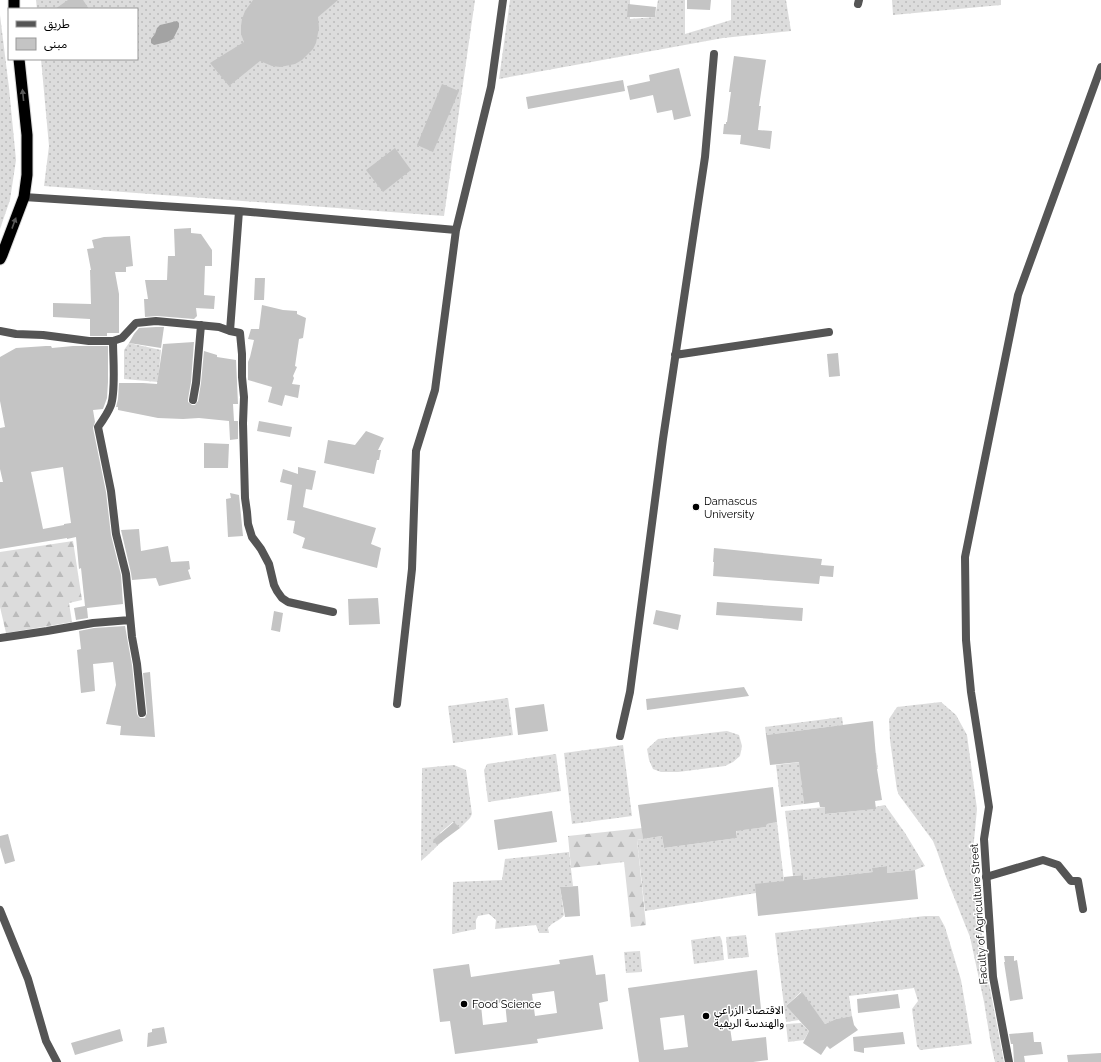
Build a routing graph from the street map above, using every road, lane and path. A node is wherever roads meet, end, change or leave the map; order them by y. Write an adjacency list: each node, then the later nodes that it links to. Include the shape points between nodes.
1 (503, 0): 7 (street, via 492,87)
2 (714, 54): 14 (street, via 705,158)
3 (19, 60): 5 (highway, one-way to 3, via 27,135)
4 (1101, 67): 22 (street, Faculty of Agriculture Street, via 1020,288 965,557 966,640 971,692 989,807 984,839)
5 (24, 197): 6 (street); 8 (highway, one-way to 5)
6 (239, 211): 7 (street); 11 (street)
7 (456, 230): 19 (street, via 435,390 416,452 412,569)
8 (0, 259)
9 (201, 325): 11 (street); 13 (street, via 156,321 136,323 122,338); 15 (street)
10 (0, 331): 13 (street, via 89,341)
11 (230, 331): 16 (street, via 240,333 244,397 245,498 252,537 269,564 274,585 282,598 288,602)
12 (829, 332): 14 (street)
13 (113, 341): 17 (street, via 114,394 98,427 111,492 116,534 126,574)
14 (675, 356): 21 (street, via 630,692)
15 (193, 400)
16 (333, 612)
17 (130, 620): 18 (street, via 93,623); 20 (street)
18 (0, 638)
19 (397, 704)
20 (142, 713)
21 (620, 736)
22 (986, 877): 24 (street, via 1043,860 1058,865 1070,881 1078,881); 26 (street, Faculty of Agriculture Street, via 993,977)
23 (0, 910): 25 (street, via 28,978 46,1041)
24 (1083, 910)
25 (57, 1062)
26 (1009, 1062)

